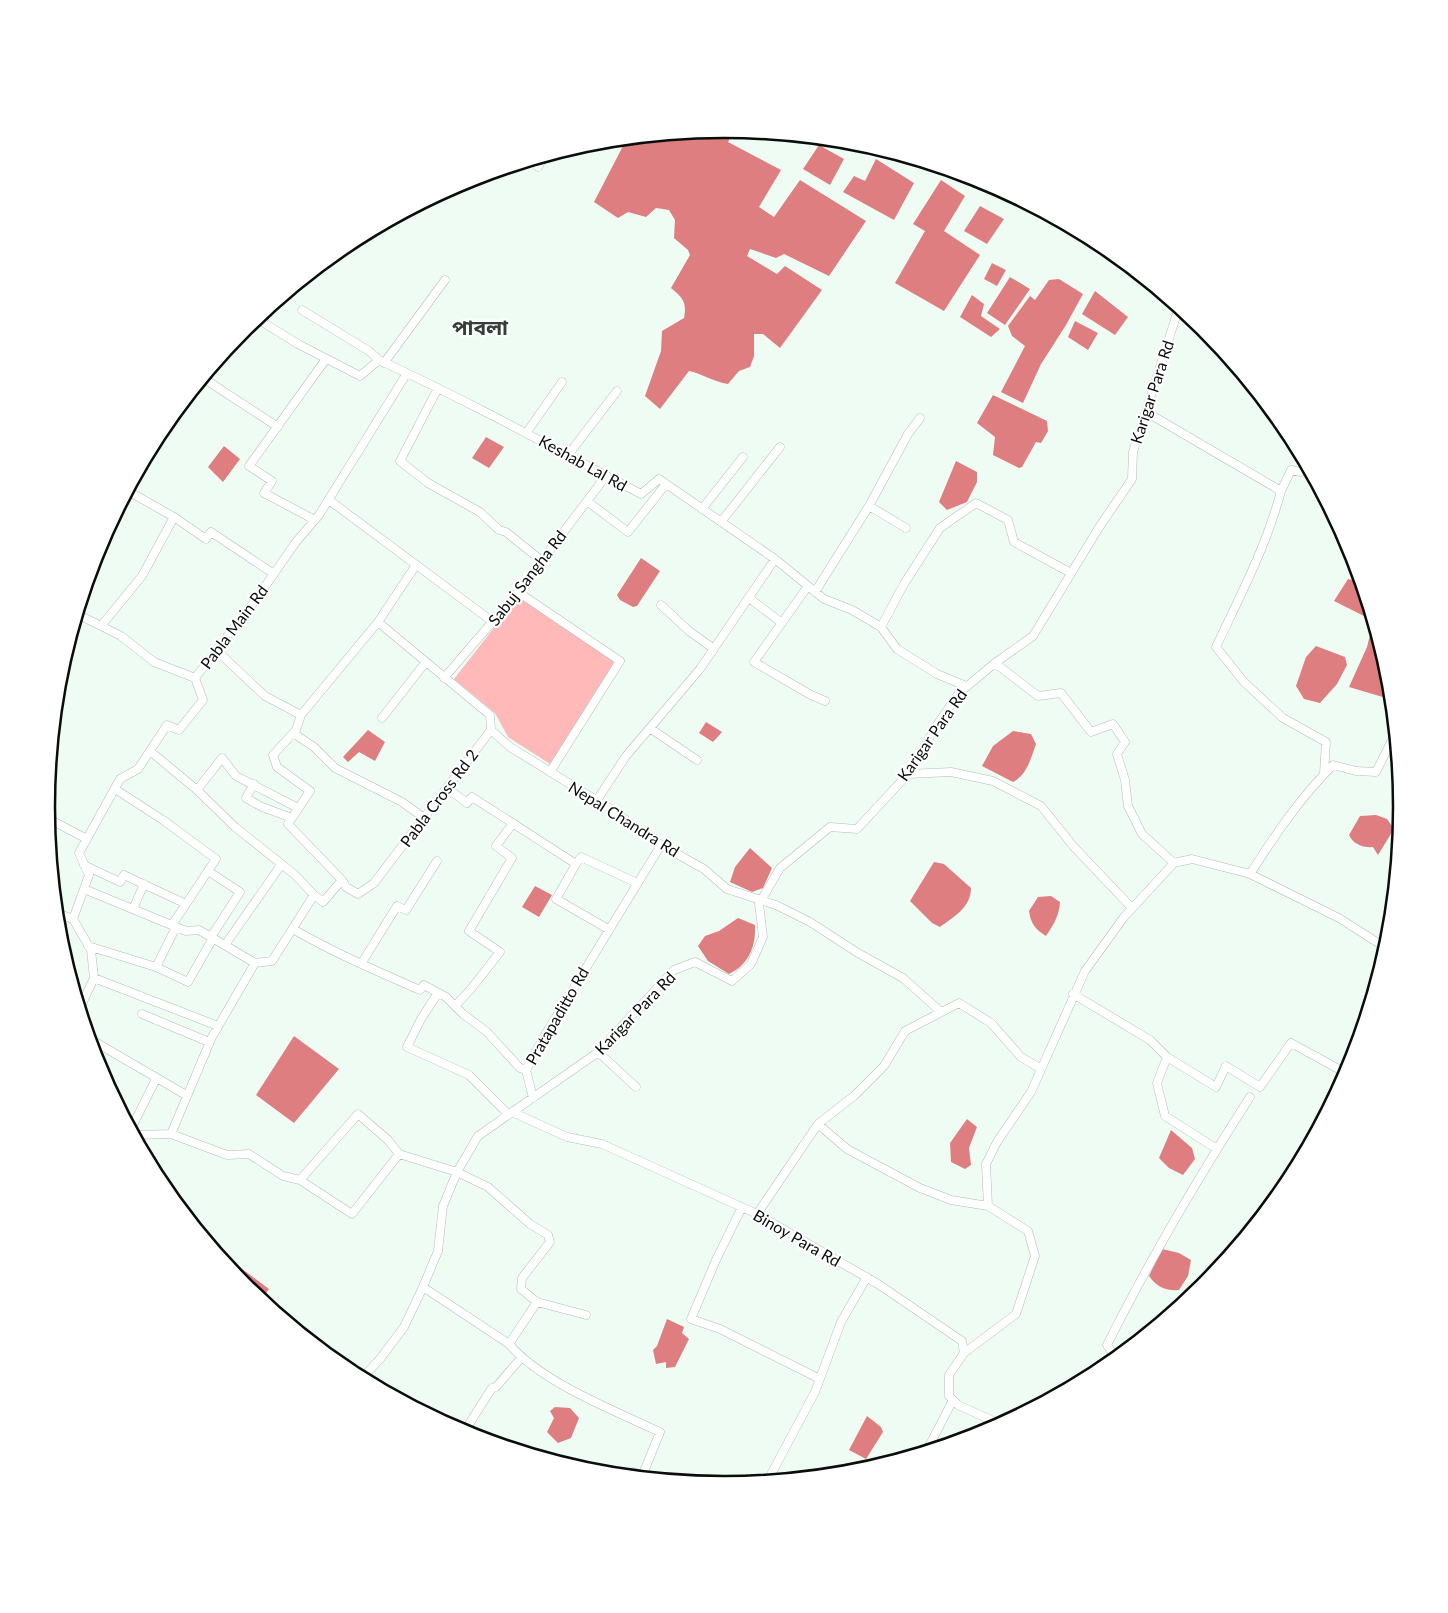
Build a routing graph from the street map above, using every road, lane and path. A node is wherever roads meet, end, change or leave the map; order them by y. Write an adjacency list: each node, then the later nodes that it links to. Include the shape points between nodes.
1 (540, 163): 2 (street)
2 (538, 167)
3 (445, 280): 8 (street)
4 (302, 310): 8 (street, Keshab Lal Rd)
5 (1177, 315): 14 (street, Karigar Para Rd)
6 (262, 323): 7 (street)
7 (326, 358): 8 (street, via 360,376); 16 (street)
8 (382, 361): 9 (street, Keshab Lal Rd)
9 (407, 373): 12 (street, Keshab Lal Rd); 26 (street, Pabla Main Rd)
10 (208, 381): 16 (street)
11 (562, 382): 17 (street)
12 (438, 388): 17 (street, Keshab Lal Rd); 35 (street, via 400,461 428,483 480,512 499,530)
13 (617, 391): 19 (street)
14 (1146, 412): 24 (street); 37 (street, Karigar Para Rd, via 1132,452 1132,479)
15 (920, 418): 28 (street)
16 (278, 427): 31 (street, via 249,466 272,481 264,493)
17 (527, 432): 19 (street, Keshab Lal Rd)
18 (780, 447): 32 (street)
19 (568, 455): 22 (street, Keshab Lal Rd)
20 (743, 457): 29 (street)
21 (1302, 470): 24 (street, via 1291,470)
22 (606, 476): 23 (street, Keshab Lal Rd, via 641,494 658,479); 27 (street, Sabuj Sangha Rd)
23 (666, 484): 27 (street, via 628,532); 29 (street)
24 (1281, 491): 67 (street, via 1252,572 1216,647 1244,682 1283,718 1326,742)
25 (133, 494): 30 (street)
26 (329, 500): 31 (street, Pabla Main Rd); 36 (street)
27 (587, 501): 35 (street, Sabuj Sangha Rd)
28 (869, 506): 33 (street); 41 (street)
29 (702, 509): 32 (street)
30 (174, 517): 38 (street, via 206,539 211,532); 48 (street, via 142,576)
31 (315, 520): 38 (street, Pabla Main Rd)
32 (721, 522): 34 (street)
33 (906, 528)
34 (775, 559): 39 (street); 42 (street)
35 (542, 560): 40 (street, Sabuj Sangha Rd)
36 (416, 565): 45 (street); 46 (street)
37 (1071, 573): 49 (street, via 1014,542 1008,520 976,503 940,528); 53 (street, Karigar Para Rd, via 1033,636)
38 (274, 574): 51 (street, Pabla Main Rd)
39 (808, 586): 41 (street); 47 (street)
40 (518, 592): 46 (street, Sabuj Sangha Rd); 66 (street, via 620,661)
41 (815, 592): 49 (street)
42 (749, 598): 47 (street); 50 (street)
43 (660, 605): 50 (street)
44 (83, 617): 48 (street)
45 (378, 622): 52 (street); 58 (street)
46 (493, 622): 55 (street, Sabuj Sangha Rd)
47 (782, 623): 57 (street, via 754,662)
48 (101, 626): 54 (street, via 121,636 154,662)
49 (881, 627): 56 (street, via 898,648 938,674)
50 (714, 649): 60 (street)
51 (216, 650): 54 (street, Pabla Main Rd); 58 (street, via 265,696)
52 (425, 663): 55 (street); 59 (street)
53 (995, 663): 56 (street, Karigar Para Rd); 82 (street, via 1038,696 1061,693 1091,732 1112,724 1125,742 1117,754 1128,806 1142,834)
54 (195, 678): 64 (street, Pabla Main Rd, via 203,700 179,730 167,725)
55 (444, 678): 61 (street, via 490,715)
56 (966, 686): 68 (street, Karigar Para Rd, via 939,722)
57 (825, 701)
58 (301, 716): 62 (street)
59 (382, 718)
60 (651, 729): 65 (street); 73 (street, via 626,756)
61 (492, 730): 66 (street, Nepal Chandra Rd, via 510,747); 70 (street, Pabla Cross Rd 2)
62 (293, 733): 74 (street, via 273,756 277,767 310,791); 76 (street, via 314,747 335,768 402,802)
63 (1390, 744): 67 (street, via 1376,772 1356,772 1333,765)
64 (150, 751): 71 (street, Pabla Main Rd, via 138,769 120,779); 72 (street)
65 (697, 760)
66 (550, 772): 73 (street, Nepal Chandra Rd)
67 (1324, 773): 87 (street, via 1280,828)
68 (908, 774): 93 (street, Karigar Para Rd, via 857,829 830,827 798,850 780,868); 95 (street, via 950,772 992,781 1041,806 1074,847)
69 (254, 784): 72 (street, via 236,776 222,758); 74 (street); 75 (street, via 246,798)
70 (447, 788): 76 (street, Pabla Cross Rd 2); 78 (street, via 467,803 472,797)
71 (115, 789): 79 (street, Pabla Main Rd); 86 (street, via 216,859)
72 (197, 790): 85 (street)
73 (597, 800): 80 (street, Nepal Chandra Rd)
74 (298, 808): 75 (street)
75 (292, 818): 88 (street, via 288,824)
76 (424, 818): 88 (street, Pabla Cross Rd 2, via 374,883 358,894 346,887)
77 (55, 822): 79 (street)
78 (514, 823): 83 (street); 113 (street, via 496,846 512,858 469,931 500,952)
79 (87, 839): 84 (street, Pabla Main Rd, via 79,853)
80 (661, 845): 89 (street, Pratapaditto Rd); 93 (street, Nepal Chandra Rd, via 704,868 727,889)
81 (438, 862): 107 (street, via 406,910 397,906)
82 (1174, 863): 87 (street, via 1192,859); 95 (street)
83 (576, 864): 89 (street, via 581,857); 101 (street, via 556,899)
84 (84, 865): 90 (street, via 120,882 124,874); 91 (street, Pabla Main Rd, via 89,875)
85 (281, 865): 92 (street); 104 (street)
86 (208, 871): 94 (street); 102 (street, via 240,892)
87 (1250, 874): 103 (street, via 1339,918)
88 (342, 880): 92 (street, via 323,902)
89 (637, 883): 101 (street, Pratapaditto Rd)
90 (144, 884): 94 (street); 96 (street)
91 (84, 889): 96 (street); 98 (street, Pabla Main Rd)
92 (314, 895): 100 (street)
93 (760, 900): 114 (street, Nepal Chandra Rd, via 810,922 903,978); 119 (street, Karigar Para Rd, via 763,937 751,964 732,981 695,962 674,970)
94 (186, 904): 99 (street)
95 (1132, 908): 111 (street, via 1085,971)
96 (133, 909): 99 (street)
97 (65, 916): 98 (street)
98 (74, 919): 105 (street)
99 (174, 926): 102 (street, via 186,931 199,930); 108 (street)
100 (293, 929): 106 (street, via 272,961); 107 (street)
101 (608, 929): 123 (street, Pratapaditto Rd)
102 (212, 938): 104 (street); 108 (street, via 188,982)
103 (1379, 943)
104 (225, 945): 106 (street)
105 (88, 946): 108 (street); 109 (street)
106 (256, 962): 116 (street)
107 (361, 964): 110 (street, via 420,990 424,985)
108 (156, 967)
109 (94, 978): 112 (street); 116 (street)
110 (438, 992): 113 (street); 129 (street, via 407,1047 469,1075)
111 (1074, 994): 120 (street, via 1150,1040); 121 (street)
112 (84, 999)
113 (455, 1006): 123 (street, via 487,1032 520,1068)
114 (940, 1011): 121 (street, via 959,1003 991,1023 1022,1057); 131 (street, via 905,1031 884,1066 854,1096)
115 (142, 1014): 117 (street)
116 (218, 1026): 117 (street)
117 (209, 1042): 126 (street)
118 (99, 1045): 124 (street)
119 (598, 1052): 125 (street); 128 (street, Karigar Para Rd)
120 (1167, 1057): 122 (street, via 1216,1087 1226,1066 1260,1087 1291,1043); 134 (street, via 1157,1083 1165,1116)
121 (1041, 1069): 138 (street, via 1031,1092 986,1164)
122 (1339, 1069)
123 (526, 1070): 128 (street, Pratapaditto Rd)
124 (156, 1079): 126 (street); 130 (street)
125 (636, 1088)
126 (186, 1095): 132 (street)
127 (1250, 1097): 134 (street)
128 (533, 1098): 129 (street)
129 (510, 1113): 136 (street, via 478,1136); 139 (street, Binoy Para Rd, via 567,1137 602,1144)
130 (135, 1123)
131 (818, 1124): 138 (street, via 847,1149 920,1188 951,1200); 140 (street)
132 (171, 1134): 133 (street); 137 (street, via 227,1155 249,1154 283,1176)
133 (142, 1135)
134 (1217, 1149): 146 (street, via 1157,1249 1107,1345)
135 (399, 1154): 136 (street); 137 (street, via 352,1214); 137 (street, via 358,1114)
136 (457, 1172): 142 (street, via 443,1206 438,1251); 143 (street, via 488,1187 530,1224 548,1235 550,1242 522,1278 521,1289)
137 (300, 1180)
138 (988, 1206): 147 (street, via 1028,1231 1035,1256 1016,1314)
139 (742, 1207): 140 (street, Binoy Para Rd); 150 (street, via 691,1319 720,1329)
140 (757, 1214): 141 (street, Binoy Para Rd)
141 (866, 1277): 147 (street, Binoy Para Rd, via 962,1341); 150 (street, via 841,1322)
142 (423, 1287): 145 (street); 149 (street, via 404,1327)
143 (537, 1302): 144 (street); 145 (street)
144 (586, 1314)
145 (509, 1344): 148 (street)
146 (1111, 1351)
147 (964, 1353): 151 (street, via 949,1375 949,1396)
148 (521, 1358): 153 (street, via 492,1388); 155 (street, via 599,1405 660,1432)
149 (367, 1372)
150 (820, 1379): 156 (street)
151 (953, 1400): 152 (street); 154 (street)
152 (991, 1420)
153 (468, 1425)
154 (931, 1443)
155 (648, 1471)
156 (772, 1474)

